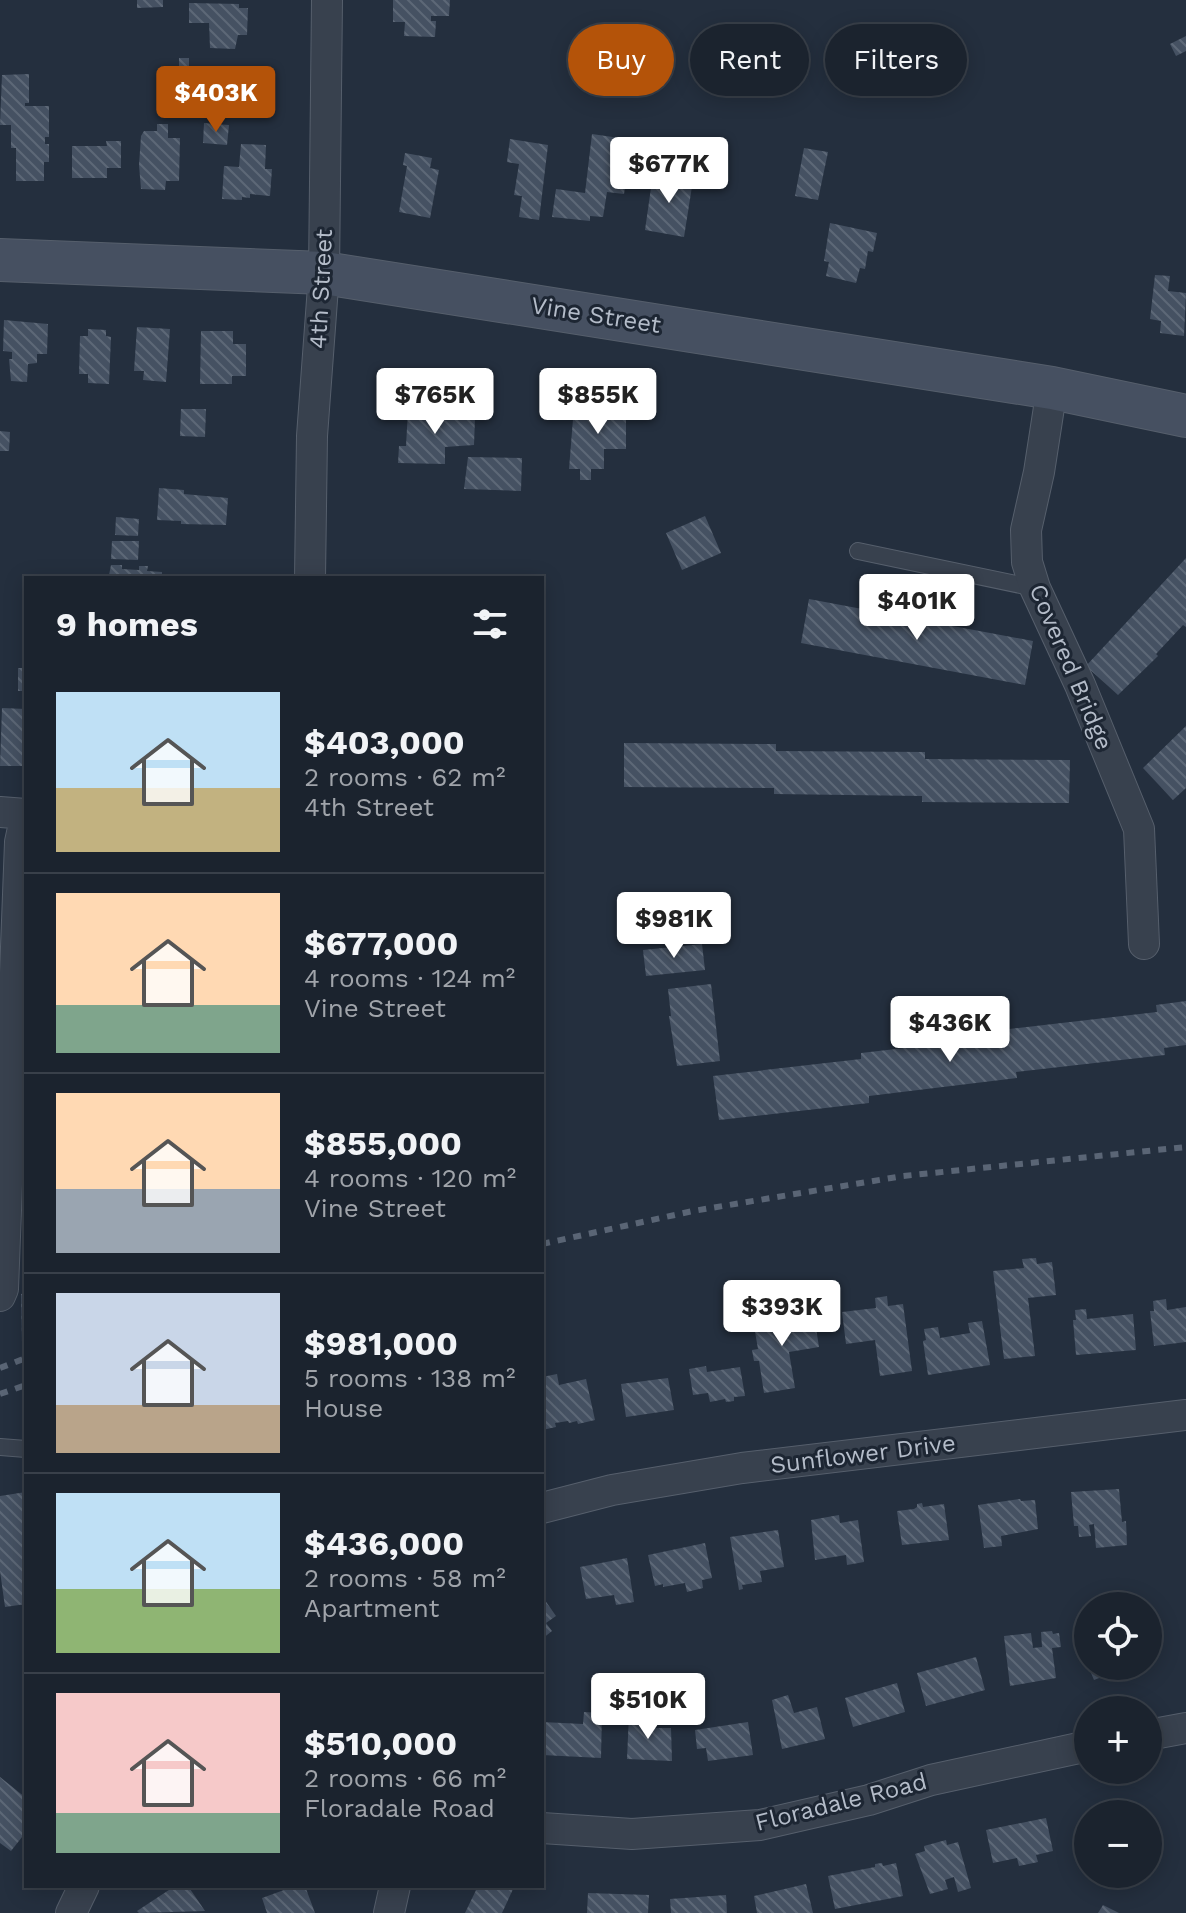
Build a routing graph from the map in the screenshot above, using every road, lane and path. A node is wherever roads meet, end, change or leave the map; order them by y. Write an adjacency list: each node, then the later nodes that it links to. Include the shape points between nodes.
1 (327, 0): 3 (street, 4th Street)
2 (0, 260): 3 (street, Vine Street)
3 (324, 273): 4 (street, Vine Street); 7 (street, 4th Street, via 312,436)
4 (1052, 388): 5 (street, Vine Street); 8 (street, Covered Bridge, via 1026,530)
5 (1186, 416)
6 (858, 551): 8 (lane)
7 (310, 576)
8 (1035, 588): 12 (street, Covered Bridge, via 1139,829)
9 (0, 812): 10 (street)
10 (24, 814)
11 (24, 823): 13 (street)
12 (1144, 944)
13 (0, 1296)
14 (1186, 1415): 17 (street, Sunflower Drive, via 742,1468)
15 (0, 1447): 16 (lane)
16 (24, 1449)
17 (544, 1507)
18 (1186, 1728): 19 (street)
19 (1162, 1732)
20 (1074, 1749): 21 (street, Floradale Road, via 760,1825 632,1834)
21 (544, 1828)
22 (83, 1888): 24 (street)
23 (395, 1888): 25 (street)
24 (71, 1913)
25 (389, 1913)

